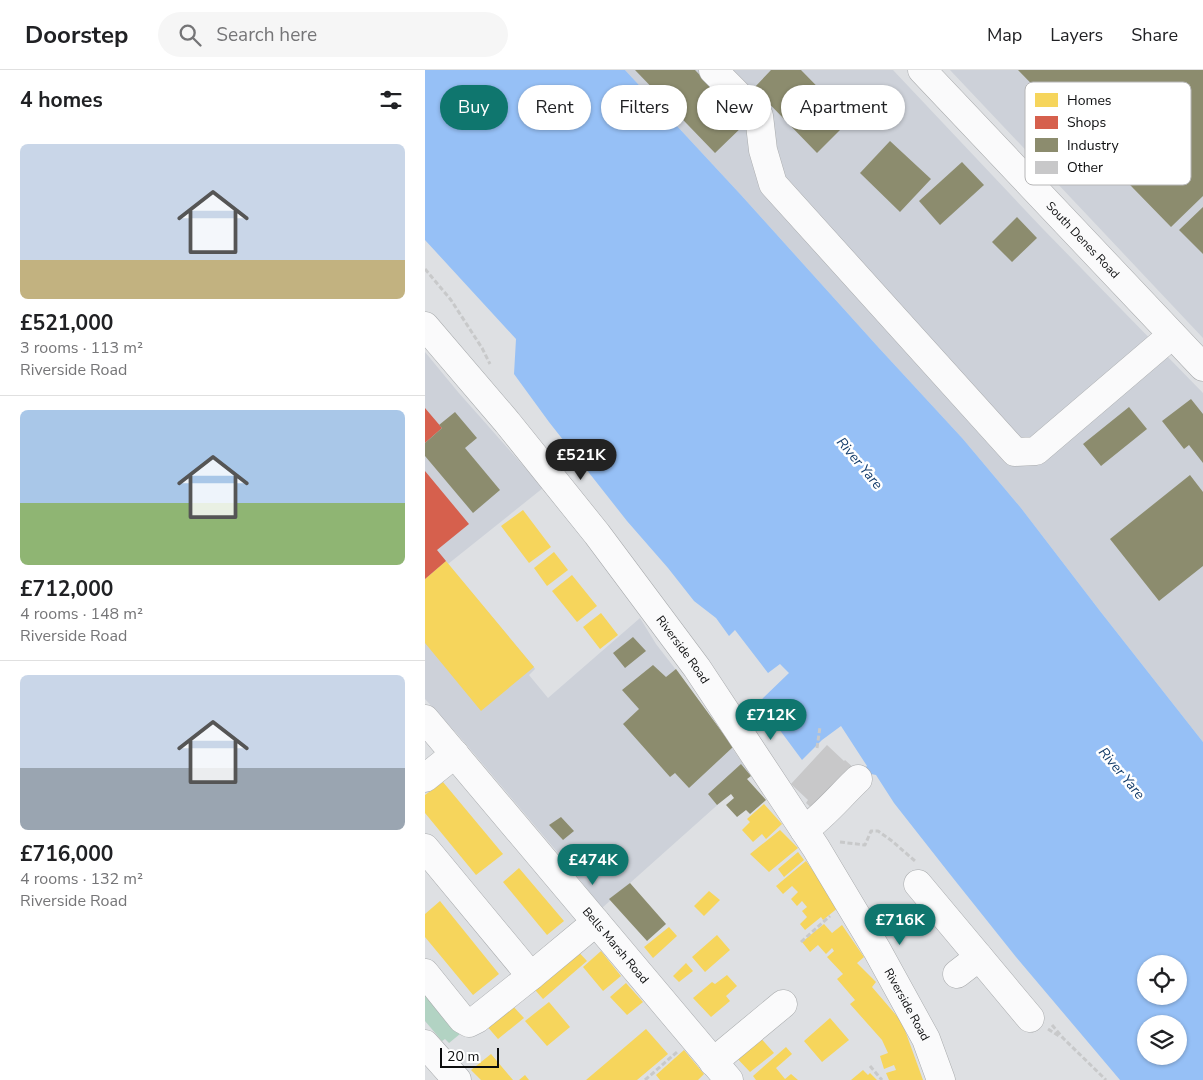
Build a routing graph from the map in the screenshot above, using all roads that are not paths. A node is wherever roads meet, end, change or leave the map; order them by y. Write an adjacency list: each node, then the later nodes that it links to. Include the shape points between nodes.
1 (713, 70): 6 (street, via 759,116 763,150 773,184 1015,452 1036,451)
2 (922, 70): 3 (street, South Denes Road)
3 (1025, 179)
4 (1031, 185): 6 (street, South Denes Road)
5 (425, 326): 12 (street, Riverside Road, via 603,542 697,668)
6 (1173, 335): 7 (street, South Denes Road)
7 (1203, 367)
8 (425, 719): 9 (street, Bells Marsh Road)
9 (455, 754): 10 (street); 16 (street, Bells Marsh Road)
10 (425, 778)
11 (858, 779): 12 (street, via 815,822)
12 (810, 839): 14 (street); 26 (street, Riverside Road, via 877,950 925,1039)
13 (425, 848): 20 (street)
14 (854, 849)
15 (918, 884): 17 (street)
16 (596, 922): 20 (street); 24 (street, Bells Marsh Road)
17 (979, 957): 19 (street); 22 (street)
18 (425, 972): 20 (street, via 462,1019 469,1023)
19 (957, 974)
20 (531, 976)
21 (783, 1004): 24 (street)
22 (1030, 1018)
23 (425, 1044): 25 (street)
24 (721, 1071)
25 (454, 1078)
26 (941, 1080)

